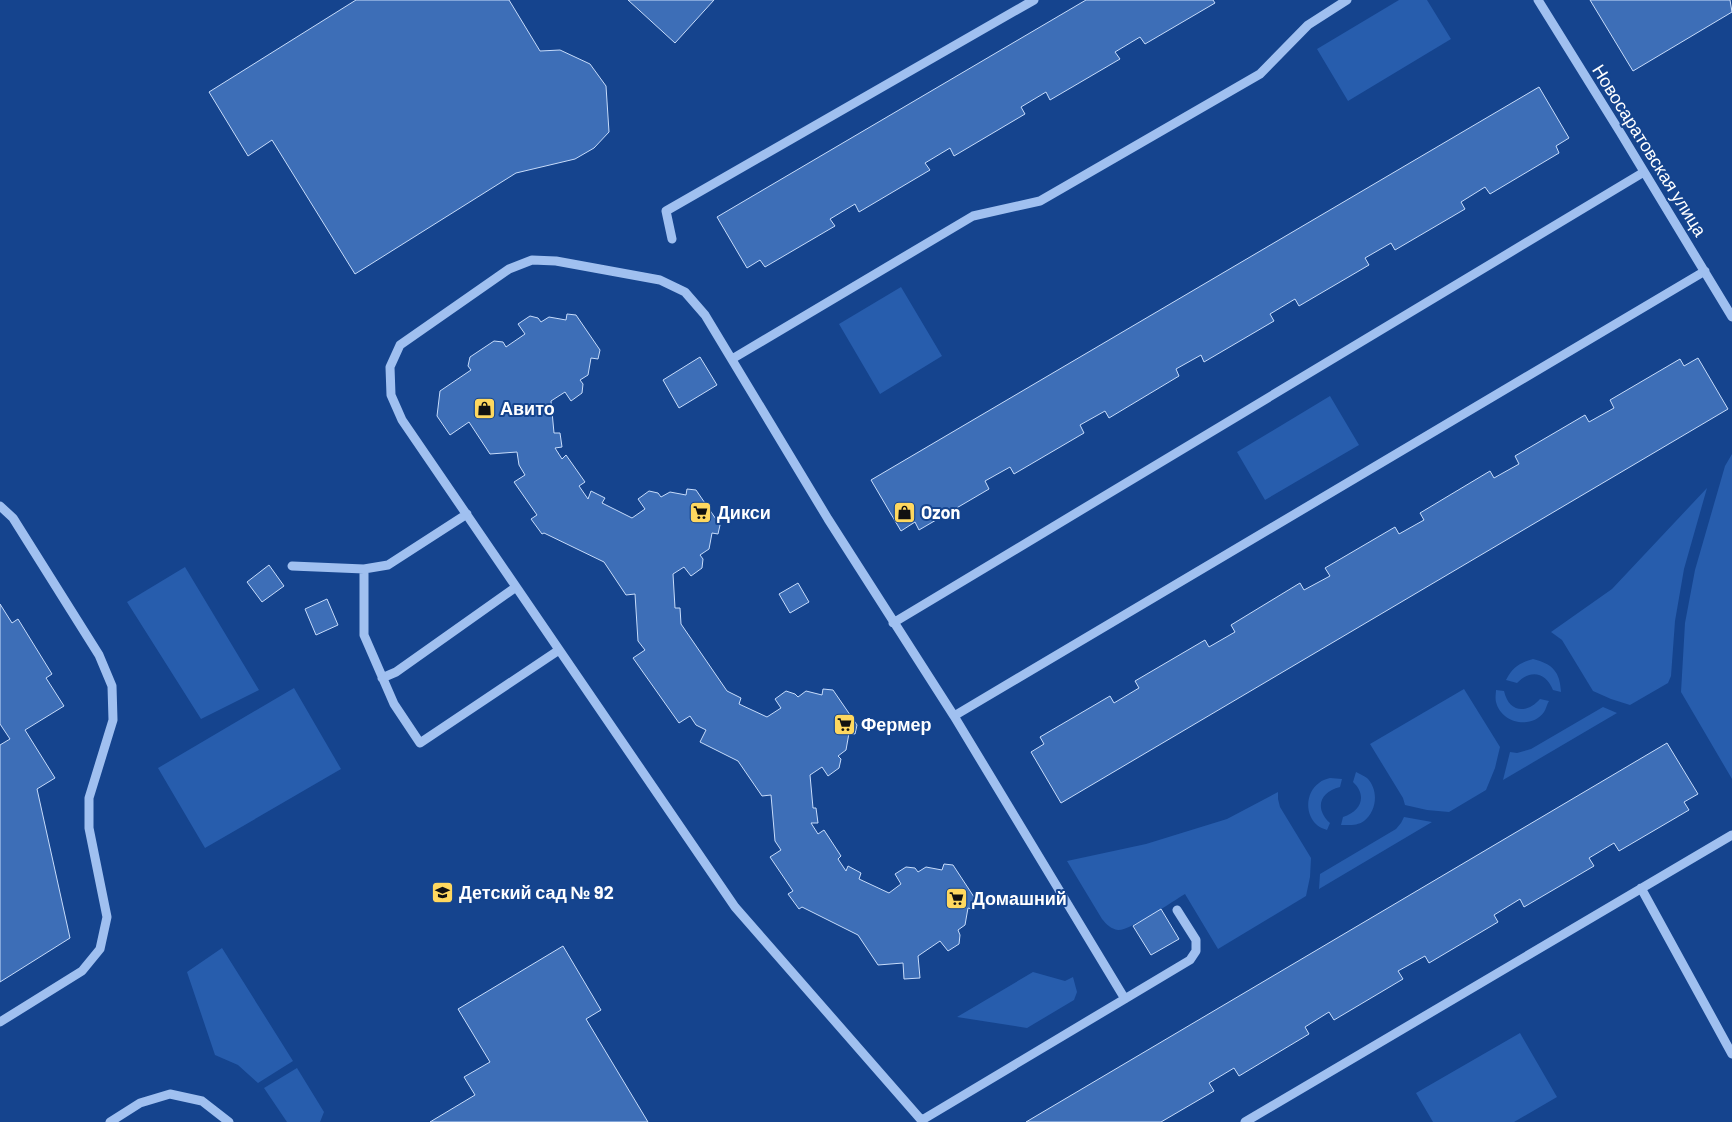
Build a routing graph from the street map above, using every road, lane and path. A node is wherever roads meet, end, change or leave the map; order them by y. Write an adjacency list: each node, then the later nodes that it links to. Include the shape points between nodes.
1 (1034, 0): 5 (street, via 666,211)
2 (1347, 0): 8 (street, via 1308,24 1260,74 1040,201 973,216)
3 (1538, 0): 4 (street, Новосаратовская улица)
4 (1644, 172): 6 (street, Новосаратовская улица); 14 (street)
5 (672, 239)
6 (1705, 271): 7 (street, Новосаратовская улица); 17 (street)
7 (1732, 317)
8 (732, 359): 10 (street, via 686,292 660,280 556,261 532,260 509,269 400,345 390,367 391,395 402,420); 14 (street)
9 (0, 506): 22 (street, via 13,518 99,656 112,686 114,720 89,798 89,828 107,917 100,949 82,971)
10 (466, 514): 12 (street, via 388,565); 13 (street)
11 (292, 566): 12 (street)
12 (364, 569): 16 (street, via 364,635)
13 (516, 587): 15 (street); 16 (street, via 396,672)
14 (894, 622): 17 (street)
15 (559, 650): 16 (street, via 420,743 394,704); 24 (street, via 735,907)
16 (382, 678)
17 (954, 716): 21 (street)
18 (1732, 835): 19 (street)
19 (1641, 888): 23 (street); 27 (street)
20 (1177, 910): 21 (street, via 1196,940 1196,951 1190,960)
21 (1125, 999): 24 (street)
22 (0, 1022)
23 (1732, 1054)
24 (923, 1121)
25 (110, 1122): 26 (street, via 140,1103 170,1094 202,1101)
26 (229, 1122)
27 (1245, 1122)

